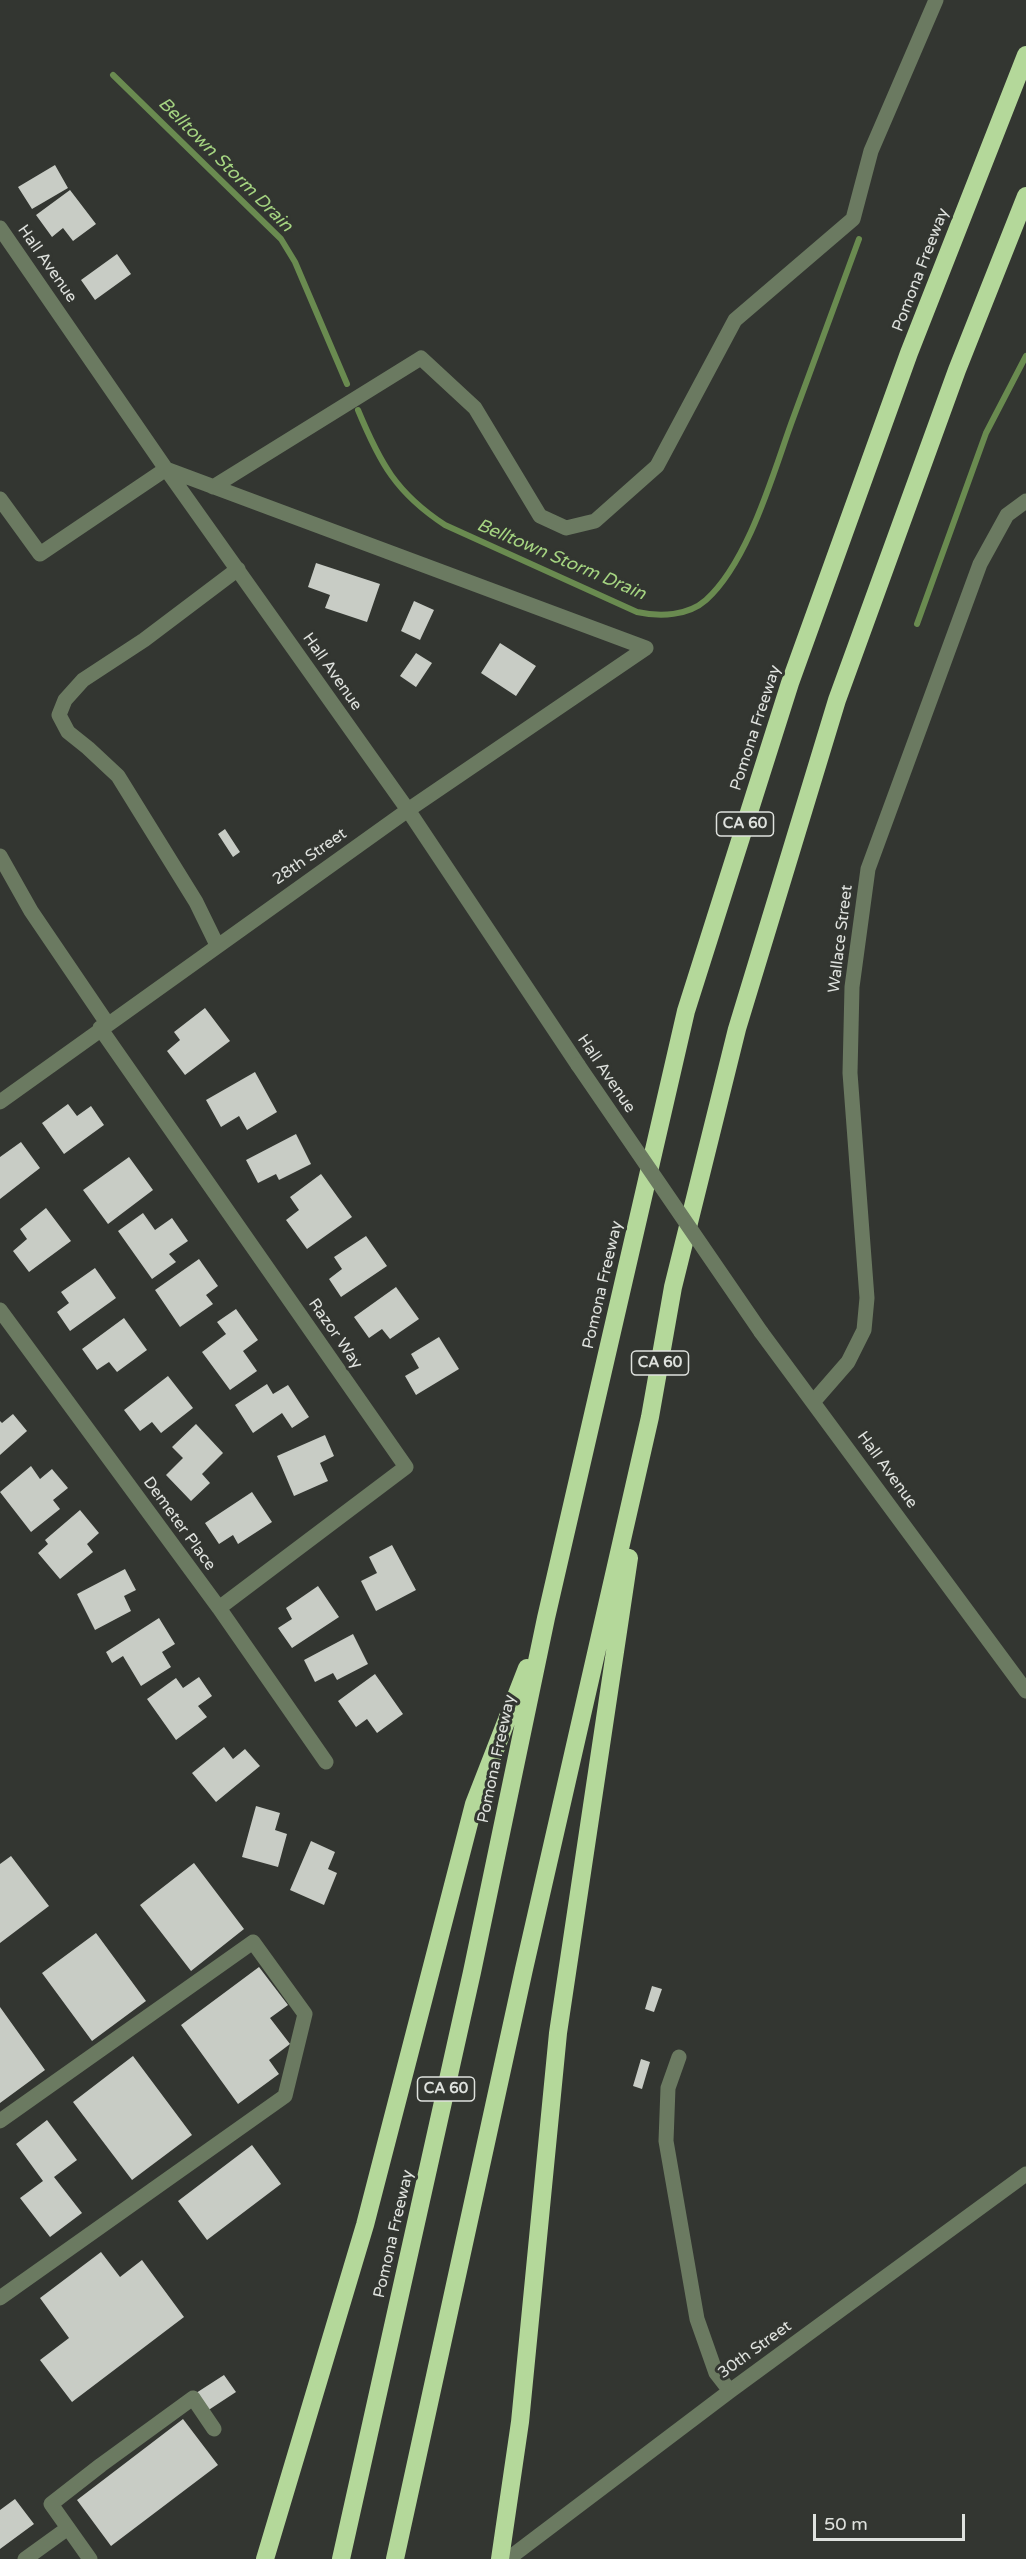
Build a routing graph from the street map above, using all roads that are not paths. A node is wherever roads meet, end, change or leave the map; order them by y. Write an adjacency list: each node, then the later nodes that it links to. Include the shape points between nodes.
1 (936, 0): 6 (street, via 871,151 853,219 735,320 657,466 595,521 566,528 540,516 475,408 421,358)
2 (1026, 55): 19 (highway, Pomona Freeway / CA 60, via 909,353 790,683 690,1000)
3 (1026, 196): 17 (highway, CA 60, via 957,370 837,700 737,1029 673,1287)
4 (0, 228): 5 (street, Hall Avenue)
5 (166, 469): 6 (street); 7 (street, via 40,554); 9 (street, Hall Avenue)
6 (213, 487): 10 (street, 28th Street, via 646,648)
7 (0, 499)
8 (1026, 501): 16 (street, Wallace Street, via 1007,515 980,564 868,869 852,987 850,1073 867,1298 864,1330 848,1362)
9 (238, 569): 10 (street, Hall Avenue); 12 (street, via 83,680 65,700 59,715 68,732 118,776 196,902)
10 (408, 810): 12 (street, 28th Street); 16 (street, Hall Avenue, bridge, via 761,1332)
11 (0, 856): 13 (street)
12 (217, 945): 13 (street, 28th Street)
13 (104, 1026): 14 (street, 28th Street); 18 (street, Razor Way, via 406,1467)
14 (0, 1102)
15 (0, 1310): 18 (street, Demeter Place)
16 (814, 1401): 20 (street, Hall Avenue)
17 (650, 1417): 33 (highway, CA 60, via 526,1957); 34 (highway, via 558,2033 520,2422)
18 (219, 1608): 21 (street, Demeter Place)
19 (546, 1618): 31 (highway, via 474,1803 365,2225); 32 (highway, Pomona Freeway / CA 60, via 472,1972)
20 (1026, 1691)
21 (326, 1762)
22 (679, 2057): 26 (street, via 668,2088 666,2141 697,2319 716,2373)
23 (0, 2121): 25 (street, via 253,1942 305,2014 285,2096)
24 (1026, 2174): 26 (street, 30th Street)
25 (0, 2298)
26 (730, 2391): 35 (street, 30th Street)
27 (214, 2429): 28 (street, via 193,2398 51,2504)
28 (68, 2528): 29 (street); 30 (street)
29 (25, 2559)
30 (90, 2559)
31 (265, 2559)
32 (341, 2559)
33 (395, 2559)
34 (500, 2559)
35 (508, 2559)

